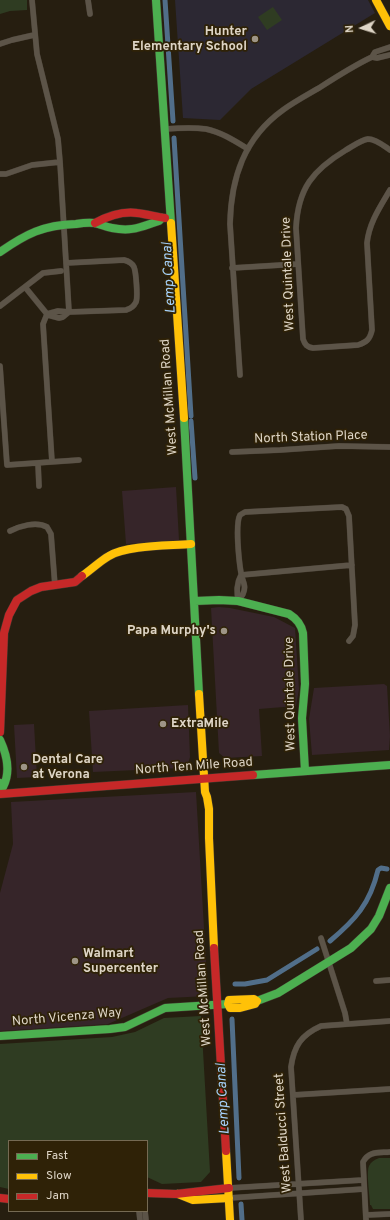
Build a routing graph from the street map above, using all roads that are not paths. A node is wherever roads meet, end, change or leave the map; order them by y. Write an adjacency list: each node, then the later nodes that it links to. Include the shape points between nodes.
1 (32, 0): 7 (street)
2 (88, 0): 5 (street)
3 (156, 0): 12 (main road, West McMillan Road)
4 (376, 0): 6 (main road)
5 (90, 14)
6 (390, 26)
7 (34, 35): 8 (street); 15 (street, via 58,139)
8 (0, 44)
9 (390, 47): 11 (street, via 375,52)
10 (390, 55): 11 (street)
11 (372, 57): 13 (street, via 282,111 267,124)
12 (165, 129): 13 (street, via 206,129 220,133); 18 (main road, West McMillan Road)
13 (248, 149): 25 (street, via 240,165 230,206)
14 (390, 150): 24 (street, West Quintale Drive, via 368,139 328,161 315,174 305,188 297,215)
15 (60, 162): 16 (street, via 32,165); 21 (street)
16 (0, 174)
17 (390, 190): 24 (street, West Quintale Drive, via 368,235 372,330 364,344 313,348 306,346 303,339)
18 (171, 217): 19 (main road); 40 (main road, West McMillan Road)
19 (162, 218): 20 (main road, via 126,212); 20 (main road, via 132,230 110,228)
20 (95, 223): 21 (main road)
21 (64, 224): 22 (main road, via 32,232); 23 (street)
22 (0, 252)
23 (66, 263): 29 (street); 29 (street, via 124,260 135,269 136,304 131,308)
24 (298, 264): 25 (street)
25 (232, 268): 32 (street)
26 (61, 271): 27 (street, via 43,272)
27 (25, 287): 28 (street); 30 (street)
28 (0, 306)
29 (69, 312): 30 (street)
30 (47, 314): 36 (street, via 43,324)
31 (0, 366): 37 (street, via 6,465)
32 (240, 375)
33 (390, 447): 34 (street, North Station Place, via 339,446)
34 (232, 452)
35 (79, 460): 36 (street)
36 (52, 462): 37 (street)
37 (38, 463): 38 (street)
38 (39, 486)
39 (10, 531): 43 (street, via 22,526 47,527 51,534)
40 (191, 544): 43 (main road, via 124,550 110,555 75,582); 44 (main road, West McMillan Road)
41 (352, 565): 42 (street); 42 (street, via 349,516 342,507 245,512 240,515 237,523); 47 (street, via 355,625)
42 (241, 576): 45 (street, via 236,592)
43 (55, 586): 46 (main road, via 41,587 17,600)
44 (195, 601): 45 (main road); 52 (main road, West McMillan Road)
45 (238, 601): 51 (main road, West Quintale Drive, via 290,614 301,626 305,684 302,718)
46 (2, 633): 48 (main road)
47 (349, 641)
48 (0, 732)
49 (0, 740): 53 (main road, via 5,748 7,763 7,781)
50 (390, 766): 51 (main road, North Ten Mile Road)
51 (305, 771): 52 (main road, North Ten Mile Road)
52 (204, 778): 53 (main road, North Ten Mile Road); 60 (main road, West McMillan Road, via 209,821)
53 (2, 789)
54 (390, 888): 55 (main road, North Vicenza Way)
55 (387, 905): 57 (main road, North Vicenza Way, via 371,929 351,948)
56 (321, 938): 57 (street)
57 (329, 962): 60 (main road, North Vicenza Way, via 255,1004 240,1008 230,1008 228,1004); 62 (street)
58 (390, 980): 59 (street)
59 (376, 981)
60 (217, 1005): 63 (main road, North Vicenza Way, via 165,1008 124,1027); 69 (main road, West McMillan Road)
61 (390, 1021): 62 (street)
62 (347, 1024): 65 (street, West Balducci Street, via 321,1026 310,1031 297,1045 291,1067)
63 (0, 1036)
64 (390, 1089): 65 (street)
65 (293, 1096): 68 (street, West Balducci Street)
66 (390, 1152): 67 (street, via 371,1153 366,1157 363,1162)
67 (363, 1180): 68 (street); 70 (street)
68 (299, 1184): 69 (street); 72 (street, West Balducci Street)
69 (229, 1188): 73 (main road); 74 (main road, West McMillan Road)
70 (364, 1189): 72 (street); 76 (street)
71 (148, 1193): 73 (main road)
72 (299, 1193): 74 (street); 78 (street, West Balducci Street)
73 (176, 1194): 74 (main road, via 194,1200)
74 (229, 1198): 77 (main road, West McMillan Road)
75 (390, 1214): 76 (street)
76 (366, 1218)
77 (230, 1220)
78 (301, 1220)

